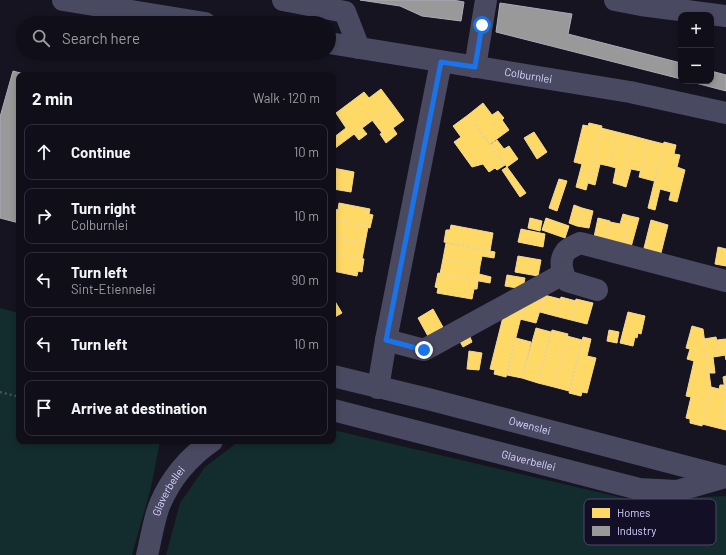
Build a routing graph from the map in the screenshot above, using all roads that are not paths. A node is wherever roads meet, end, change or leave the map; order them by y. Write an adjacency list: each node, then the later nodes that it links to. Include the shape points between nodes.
1 (63, 0): 5 (street)
2 (283, 0): 8 (street, via 345,12)
3 (486, 0): 10 (street)
4 (615, 0): 6 (street)
5 (162, 16)
6 (726, 16)
7 (336, 44): 8 (street, Colburnlei)
8 (359, 48): 9 (street, Colburnlei)
9 (441, 62): 10 (street, Colburnlei); 15 (street)
10 (475, 67): 11 (street, Colburnlei, via 630,92)
11 (726, 113)
12 (563, 274): 13 (street, via 561,264 566,251 580,243); 14 (street, via 567,281); 15 (street, via 424,350)
13 (726, 281)
14 (597, 290)
15 (386, 340): 17 (street)
16 (336, 377): 17 (street, Owenslei)
17 (378, 388): 20 (street, Owenslei)
18 (336, 411): 20 (street, Glaverbellei, via 639,489 677,491)
19 (208, 444): 21 (street, Glaverbellei, via 177,473 159,505)
20 (725, 477)
21 (147, 555)

